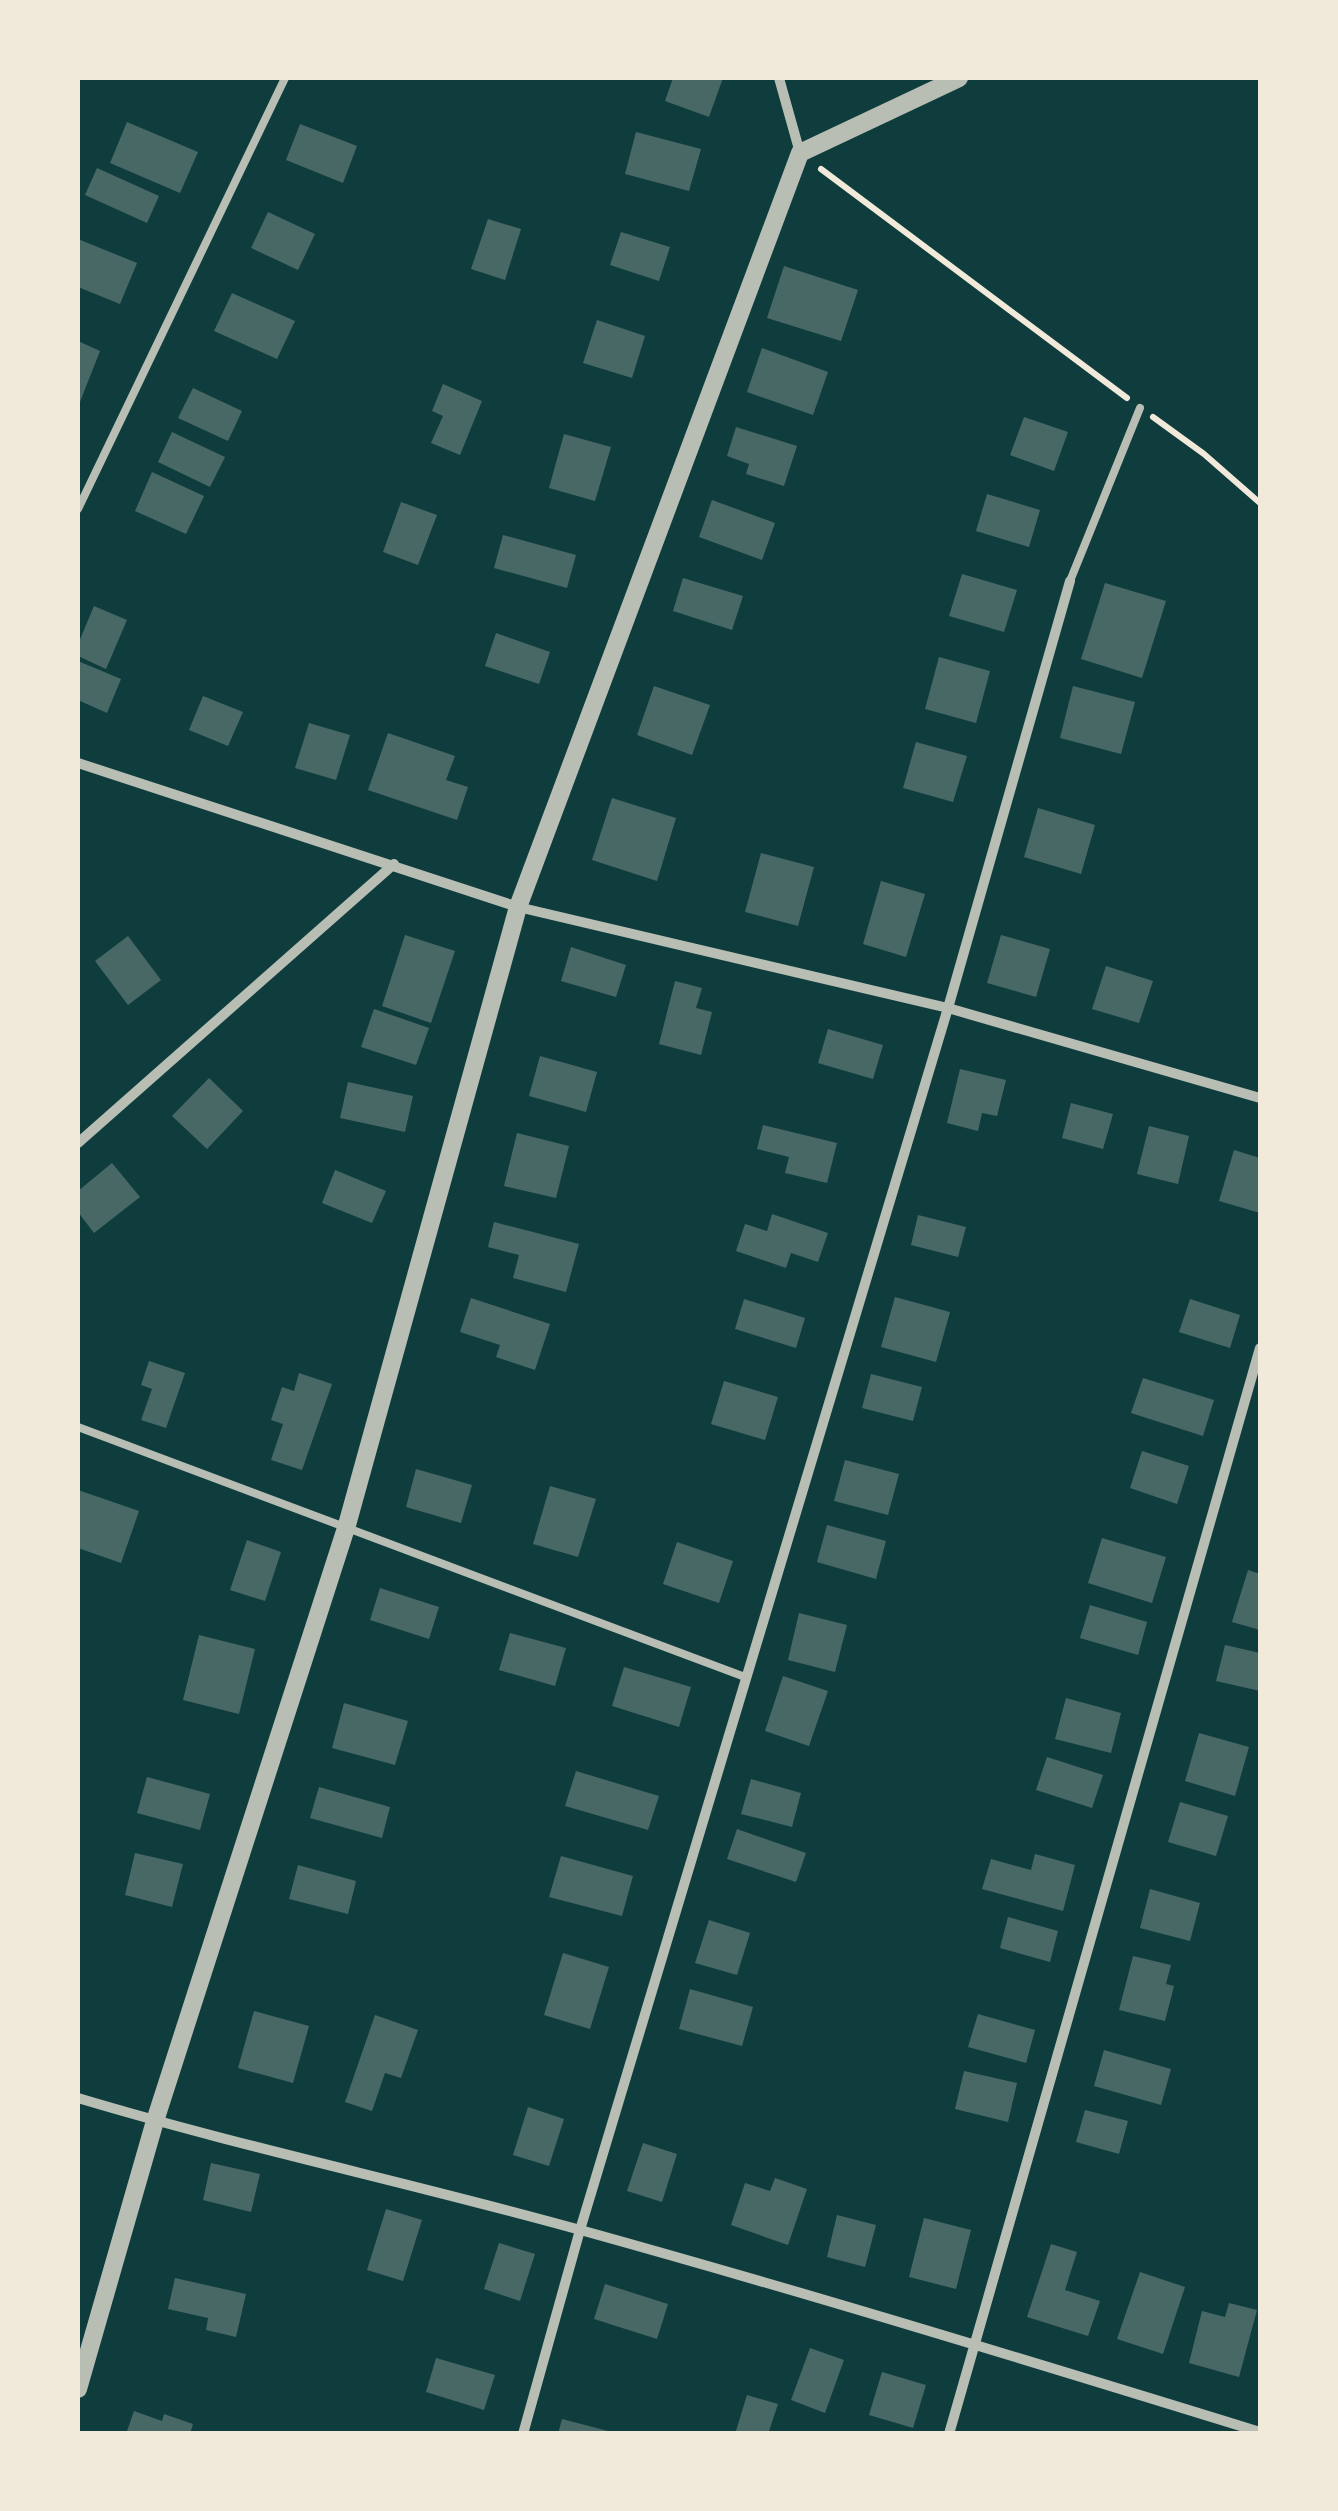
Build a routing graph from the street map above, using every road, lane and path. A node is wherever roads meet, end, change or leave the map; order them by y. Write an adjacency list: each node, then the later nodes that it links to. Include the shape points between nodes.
1 (285, 78): 7 (lane)
2 (779, 78): 4 (street)
3 (959, 78): 4 (street)
4 (800, 153): 5 (path); 11 (street)
5 (1140, 408): 6 (path); 8 (lane)
6 (1260, 503)
7 (78, 509)
8 (1070, 581): 12 (street)
9 (78, 763): 10 (street)
10 (394, 864): 11 (street); 14 (street)
11 (518, 907): 12 (street); 17 (street)
12 (948, 1008): 13 (street); 18 (street)
13 (1260, 1098)
14 (78, 1143)
15 (1260, 1348): 22 (street)
16 (78, 1427): 17 (lane)
17 (346, 1525): 18 (lane); 20 (street)
18 (746, 1677): 21 (street)
19 (78, 2098): 20 (street)
20 (155, 2121): 21 (street); 23 (street)
21 (580, 2230): 22 (street); 25 (street)
22 (974, 2344): 24 (street); 26 (street)
23 (78, 2389)
24 (1260, 2432)
25 (523, 2434)
26 (949, 2434)

